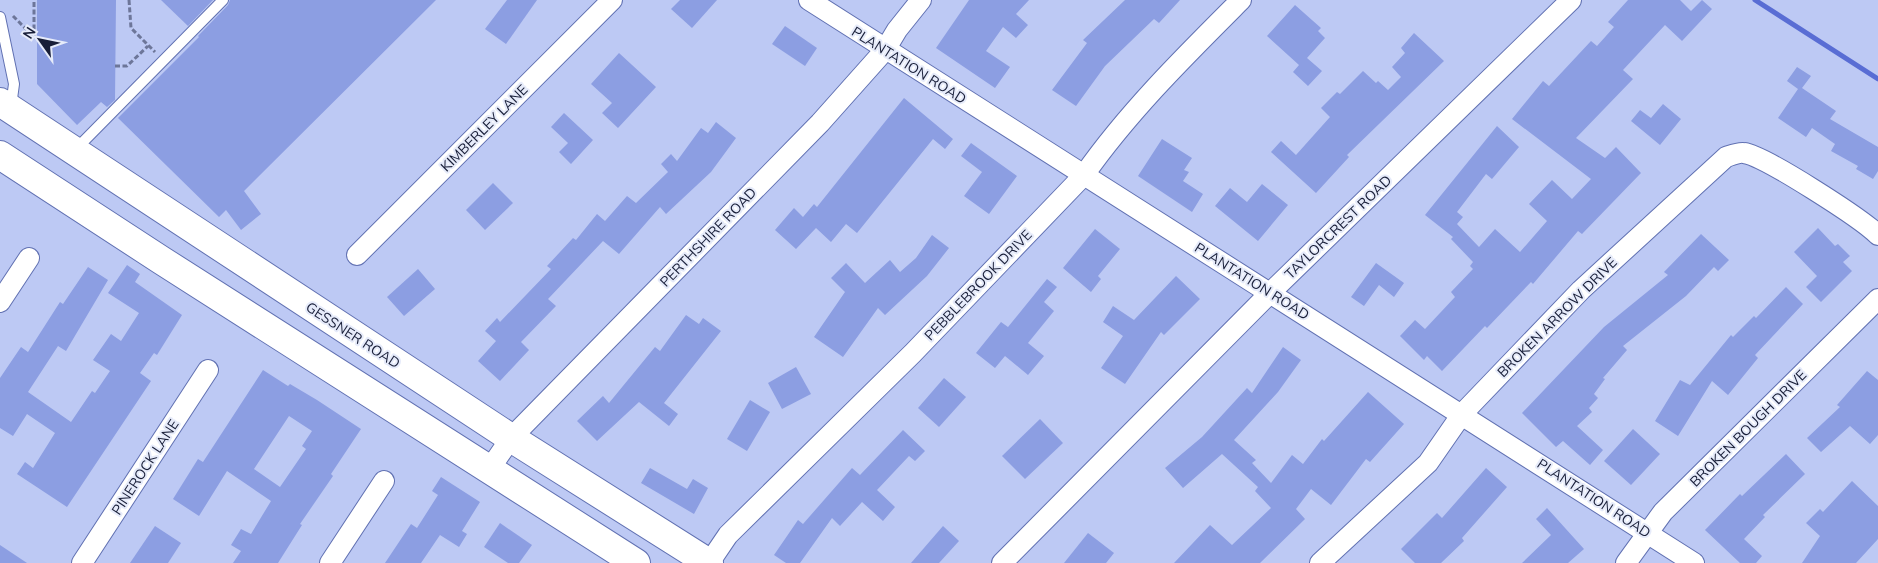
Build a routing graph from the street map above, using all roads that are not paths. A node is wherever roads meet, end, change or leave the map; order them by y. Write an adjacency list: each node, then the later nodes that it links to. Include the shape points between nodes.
1 (223, 0): 10 (lane)
2 (612, 0): 15 (street, KIMBERLEY LANE)
3 (809, 0): 8 (street, PLANTATION ROAD)
4 (921, 0): 8 (street, PERTHSHIRE ROAD)
5 (1241, 0): 12 (street, PEBBLEBROOK DRIVE, via 1185,55 1101,150)
6 (1571, 0): 18 (street, TAYLORCREST ROAD)
7 (3, 13): 9 (lane, via 14,84)
8 (885, 50): 12 (street, PLANTATION ROAD); 23 (street, PERTHSHIRE ROAD, via 820,123)
9 (5, 106): 10 (main road, GESSNER ROAD)
10 (74, 151): 13 (main road, GESSNER ROAD)
11 (0, 155): 17 (main road)
12 (1084, 175): 18 (street, PLANTATION ROAD); 30 (street, PEBBLEBROOK DRIVE, via 913,352 728,535)
13 (185, 224): 17 (main road); 23 (main road, GESSNER ROAD)
14 (1878, 235): 22 (street, BROKEN ARROW DRIVE, via 1758,157 1742,152 1726,157 1581,290)
15 (357, 255)
16 (29, 258): 20 (street)
17 (160, 260): 24 (main road)
18 (1270, 293): 22 (street, PLANTATION ROAD); 31 (street, TAYLORCREST ROAD)
19 (1878, 298): 26 (street, BROKEN BOUGH DRIVE, via 1663,512)
20 (0, 302)
21 (208, 370): 27 (street, PINEROCK LANE)
22 (1462, 414): 26 (street, PLANTATION ROAD); 32 (street, BROKEN ARROW DRIVE, via 1428,463)
23 (511, 438): 24 (street, PERTHSHIRE ROAD); 30 (main road, GESSNER ROAD)
24 (489, 470): 29 (main road)
25 (384, 481): 28 (street)
26 (1647, 532): 33 (street, BROKEN BOUGH DRIVE); 34 (street, PLANTATION ROAD)
27 (82, 563)
28 (330, 563)
29 (636, 563)
30 (709, 563)
31 (1002, 563)
32 (1320, 563)
33 (1626, 563)
34 (1694, 563)

